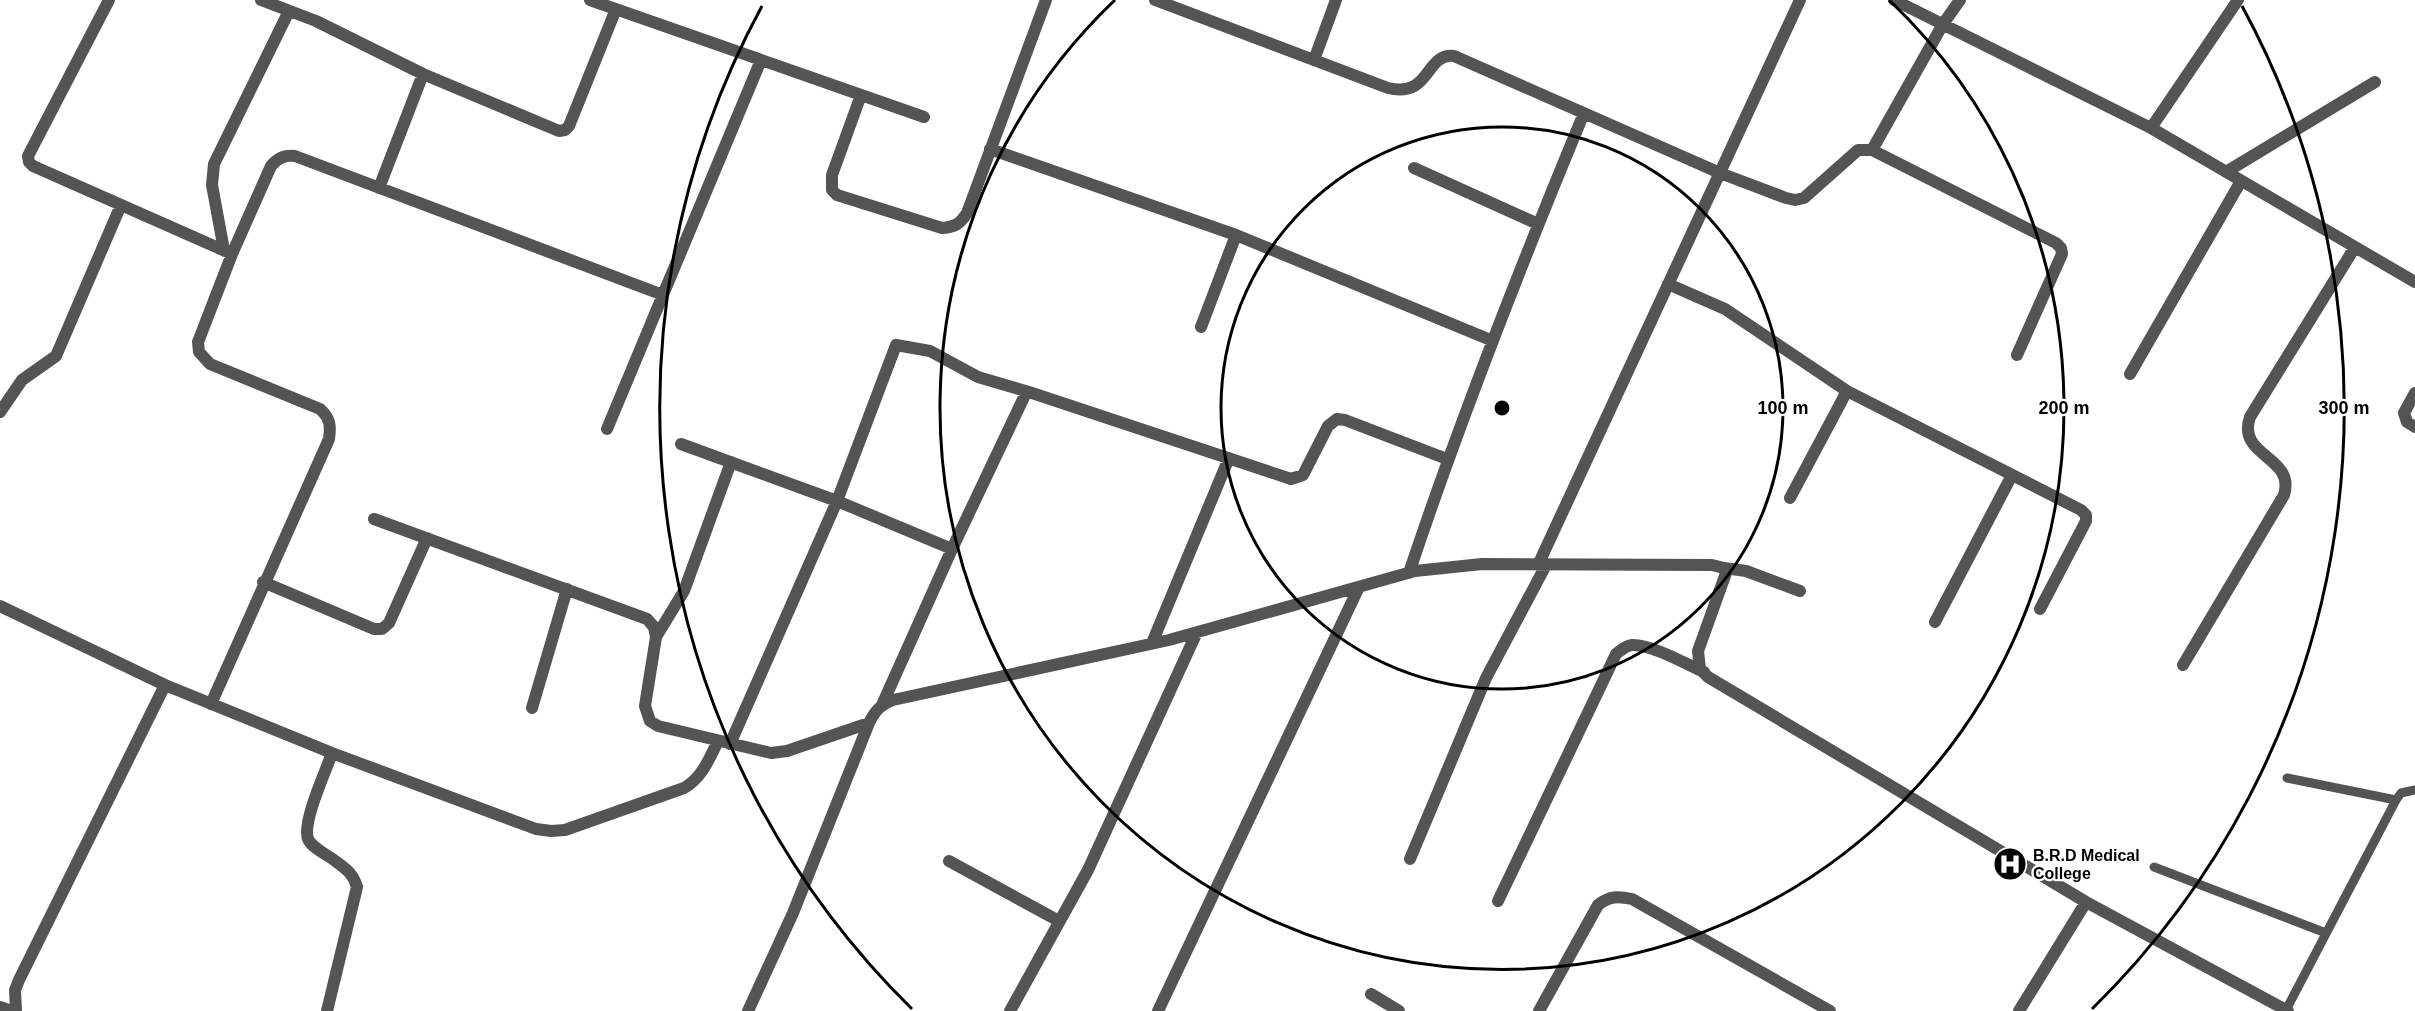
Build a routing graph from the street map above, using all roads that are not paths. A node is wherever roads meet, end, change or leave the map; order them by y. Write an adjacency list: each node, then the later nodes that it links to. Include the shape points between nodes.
1 (109, 0): 29 (street, via 28,156 33,166)
2 (261, 0): 12 (street)
3 (590, 0): 11 (street)
4 (1046, 0): 22 (street)
5 (1155, 0): 15 (street)
6 (1336, 0): 15 (street)
7 (1800, 0): 25 (street)
8 (1894, 0): 13 (street)
9 (1960, 0): 13 (street)
10 (2238, 0): 21 (street)
11 (616, 9): 14 (street); 16 (street, via 565,130)
12 (289, 11): 16 (street); 33 (street, via 214,164 212,185)
13 (1942, 24): 21 (street); 23 (street)
14 (761, 60): 18 (street); 36 (street)
15 (1314, 60): 19 (street, via 1399,91 1410,90 1419,83 1440,58 1454,56)
16 (423, 74): 28 (street)
17 (2375, 82): 26 (street)
18 (861, 95): 20 (street); 22 (street, via 832,175 832,190 837,195 942,228 954,227 967,213)
19 (1584, 113): 25 (street); 30 (street)
20 (924, 117)
21 (2151, 128): 26 (street)
22 (990, 149): 31 (street)
23 (1872, 150): 25 (street, via 1858,150 1804,198 1795,200); 39 (street, via 2061,248)
24 (1414, 168): 30 (street)
25 (1720, 172): 35 (street)
26 (2226, 172): 27 (street)
27 (2241, 181): 32 (street); 40 (street)
28 (379, 188): 33 (street, via 286,155 271,166); 36 (street)
29 (121, 205): 33 (street); 44 (street, via 56,356 22,380)
30 (1538, 224): 38 (street)
31 (1236, 235): 37 (street); 38 (street)
32 (2355, 247): 34 (street); 70 (street, via 2250,417 2247,434 2251,442 2281,470 2287,486)
33 (228, 252): 60 (street, via 198,352 210,364 320,409 328,416 330,427 329,439)
34 (2415, 282)
35 (1668, 284): 41 (street, via 1725,309); 57 (street)
36 (663, 296): 46 (street)
37 (1201, 327)
38 (1493, 341): 49 (street)
39 (2017, 355)
40 (2130, 374)
41 (1847, 391): 51 (street); 52 (street)
42 (1029, 392): 48 (street); 53 (street, via 978,377 930,351 896,345); 56 (street)
43 (2415, 393): 45 (street, via 2404,418)
44 (0, 412)
45 (2415, 427)
46 (607, 429)
47 (681, 444): 50 (street)
48 (1229, 458): 49 (street, via 1297,478 1306,471 1329,426 1337,419); 69 (street)
49 (1447, 459): 59 (street)
50 (731, 462): 53 (street); 68 (street, via 684,591)
51 (2012, 475): 65 (street, via 2086,515); 66 (street)
52 (1790, 498)
53 (837, 501): 56 (street); 77 (street)
54 (374, 519): 55 (street)
55 (427, 538): 60 (street, via 389,623 382,629); 62 (street)
56 (952, 549): 74 (street)
57 (1542, 565): 58 (street); 59 (street, via 1448,566); 82 (street, via 1486,678)
58 (1724, 568): 63 (street, via 1746,571); 71 (street, via 1726,573 1698,651 1697,660)
59 (1409, 573): 61 (street)
60 (263, 582): 73 (street)
61 (1359, 587): 67 (street); 97 (street)
62 (567, 589): 68 (street, via 647,619); 75 (street)
63 (1800, 591)
64 (0, 606): 72 (street)
65 (2040, 609)
66 (1935, 622)
67 (1197, 632): 69 (street); 87 (street, via 1096,853)
68 (656, 637): 77 (street, via 645,706 650,721)
69 (1152, 643): 74 (street)
70 (2183, 665)
71 (1704, 672): 85 (street, via 1645,647 1633,645 1616,654); 86 (street)
72 (165, 685): 73 (street); 93 (street, via 19,980 15,990)
73 (211, 704): 78 (street)
74 (882, 705): 76 (street)
75 (532, 708)
76 (869, 723): 77 (street, via 787,751 771,753); 95 (street, via 793,913)
77 (724, 743): 78 (street, via 694,783 566,830 551,831 536,829)
78 (332, 753): 94 (street, via 309,821 308,839 348,870 357,887)
79 (2287, 778): 81 (lane)
80 (2415, 790): 81 (lane, via 2401,793)
81 (2396, 800): 88 (lane)
82 (1410, 859)
83 (949, 861): 87 (street)
84 (2154, 867): 88 (lane)
85 (1498, 901)
86 (2086, 902): 91 (street); 101 (street)
87 (1059, 921): 96 (street)
88 (2326, 933): 91 (lane)
89 (1371, 994): 98 (street)
90 (0, 1007): 92 (street)
91 (2287, 1010)
92 (11, 1011)
93 (16, 1011)
94 (327, 1011)
95 (748, 1011)
96 (1010, 1011)
97 (1158, 1011)
98 (1399, 1011)
99 (1539, 1011): 100 (street, via 1598,905 1607,898 1620,896 1632,899)
100 (1830, 1011)
101 (2019, 1011)

